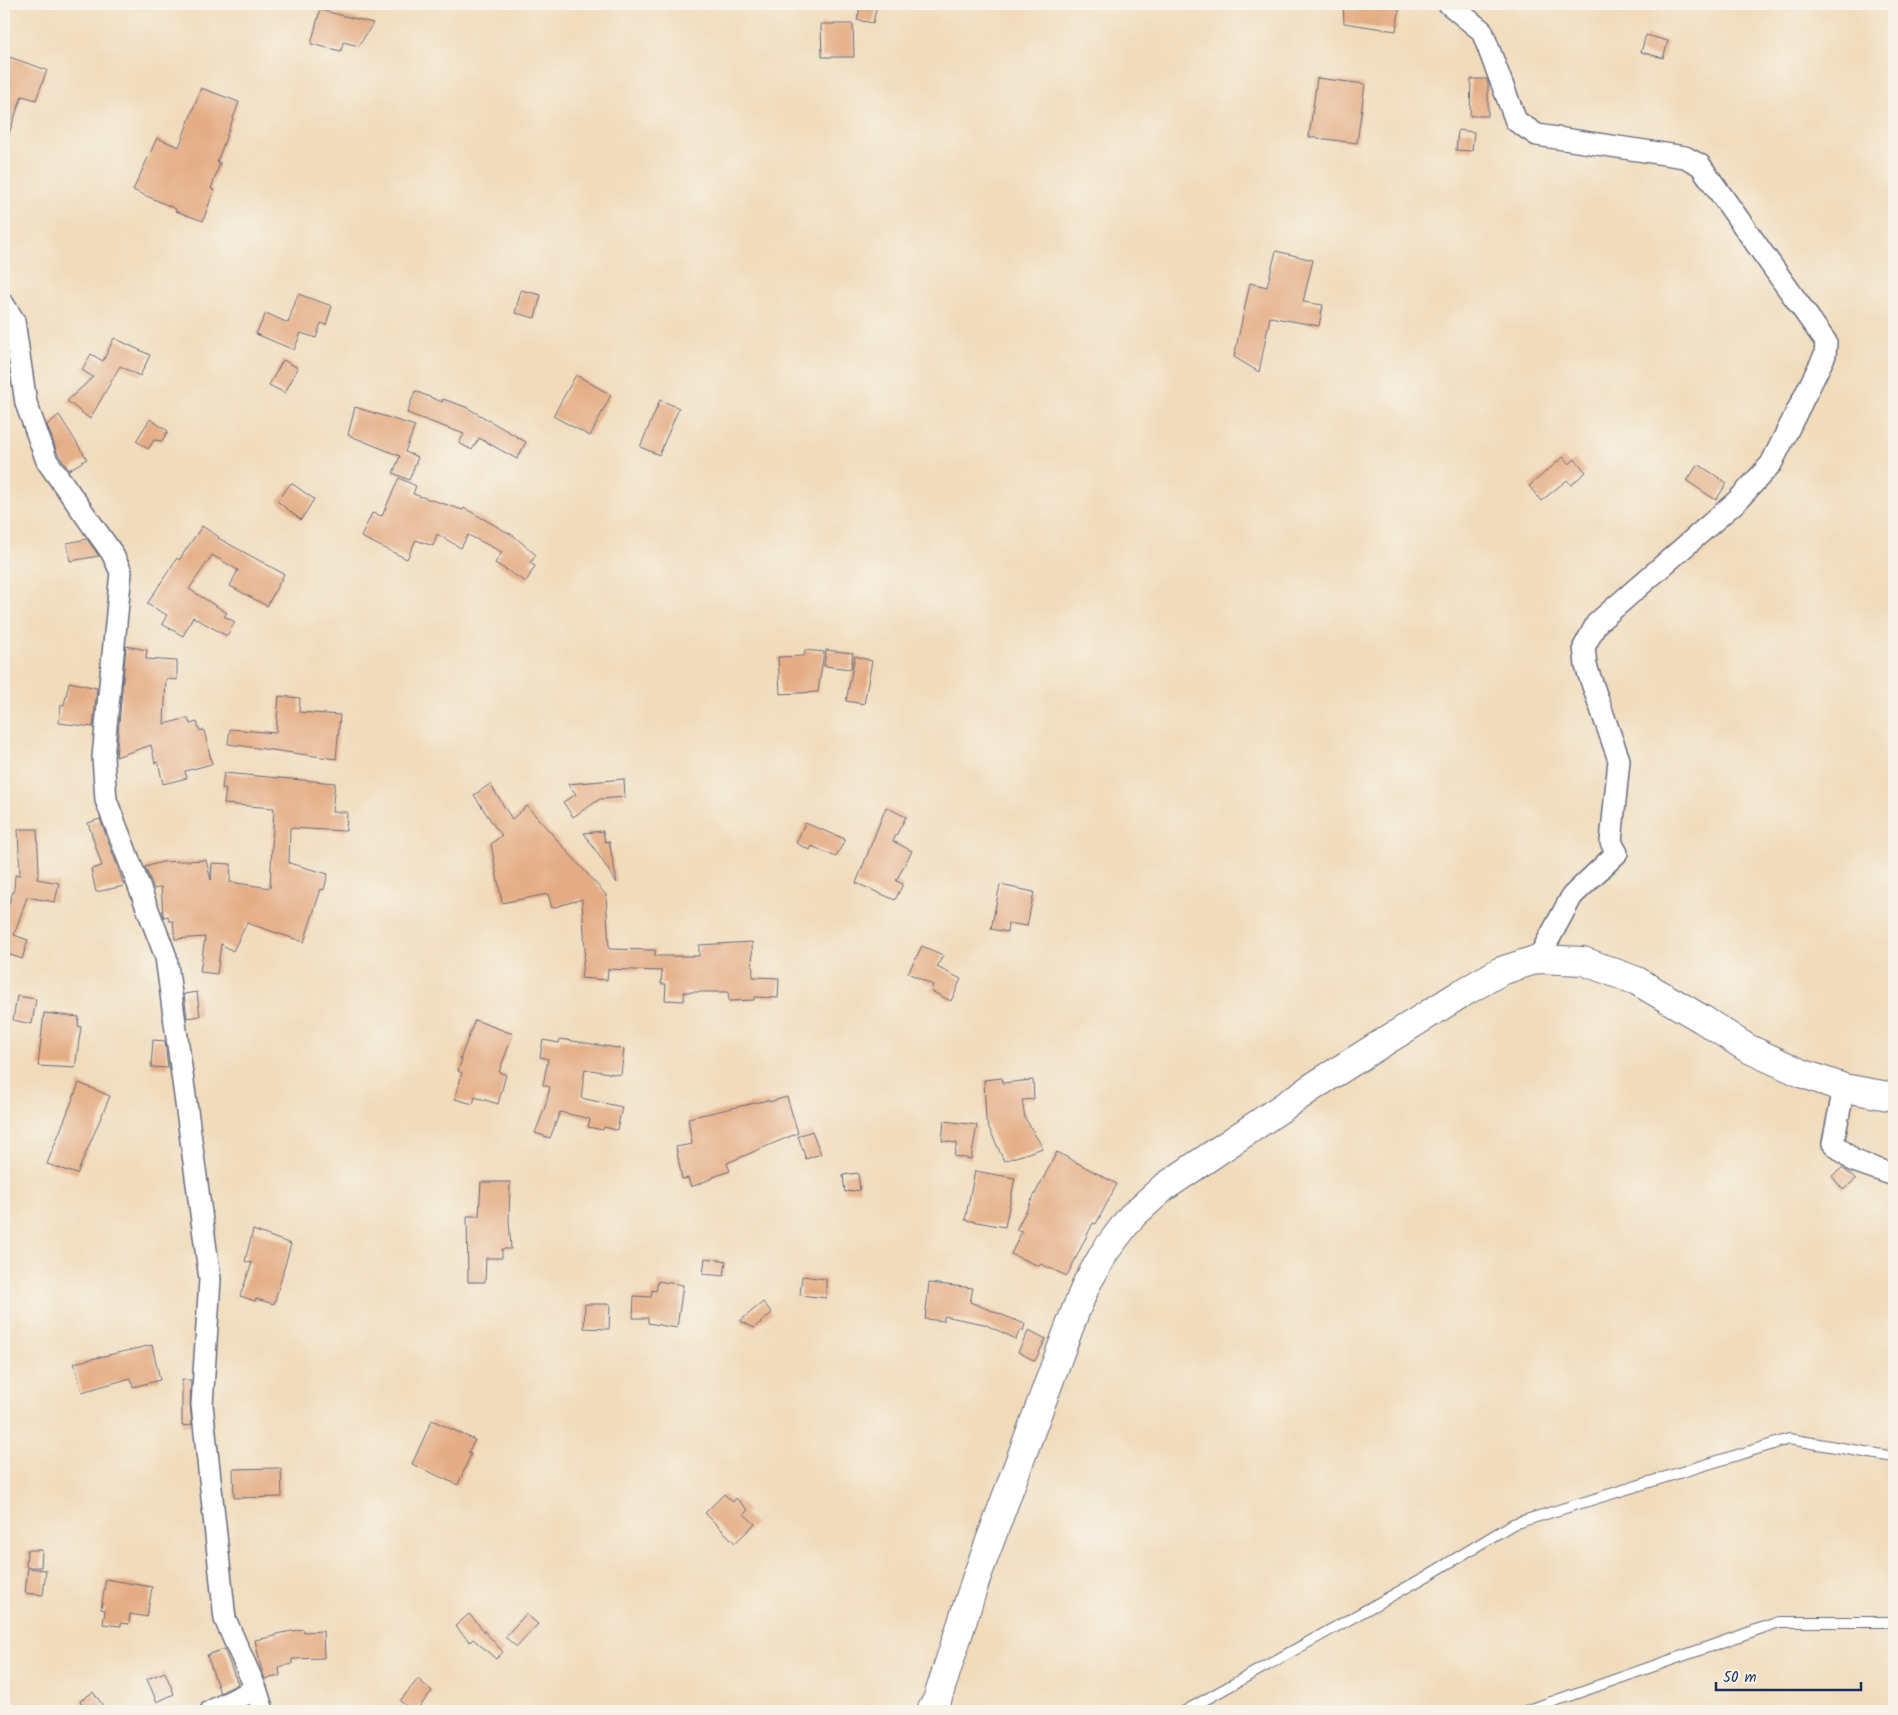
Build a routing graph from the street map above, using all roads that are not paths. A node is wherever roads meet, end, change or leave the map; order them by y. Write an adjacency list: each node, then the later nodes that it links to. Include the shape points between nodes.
1 (1449, 4): 3 (street, via 1482,31 1516,121 1536,135 1685,157 1700,164 1826,342 1825,355 1771,464 1738,500 1598,623 1584,648 1586,666 1619,760 1611,842 1617,853 1572,896)
2 (4, 305): 9 (street, via 14,321 26,403 47,461 112,553 121,572 102,757 106,800 166,957 210,1279 202,1405 225,1619)
3 (1538, 959): 4 (main road, via 1583,961 1637,981 1747,1048); 12 (main road, via 1501,970 1334,1074 1162,1188 1131,1217 1087,1283 977,1576)
4 (1844, 1088): 5 (main road); 6 (street, via 1834,1143 1854,1160)
5 (1894, 1097)
6 (1894, 1175)
7 (1894, 1457): 13 (lane, via 1789,1438 1513,1524 1427,1576)
8 (1894, 1622): 14 (lane, via 1779,1622)
9 (256, 1689): 10 (street); 11 (street)
10 (211, 1711)
11 (263, 1711)
12 (931, 1711)
13 (1185, 1711)
14 (1526, 1711)

